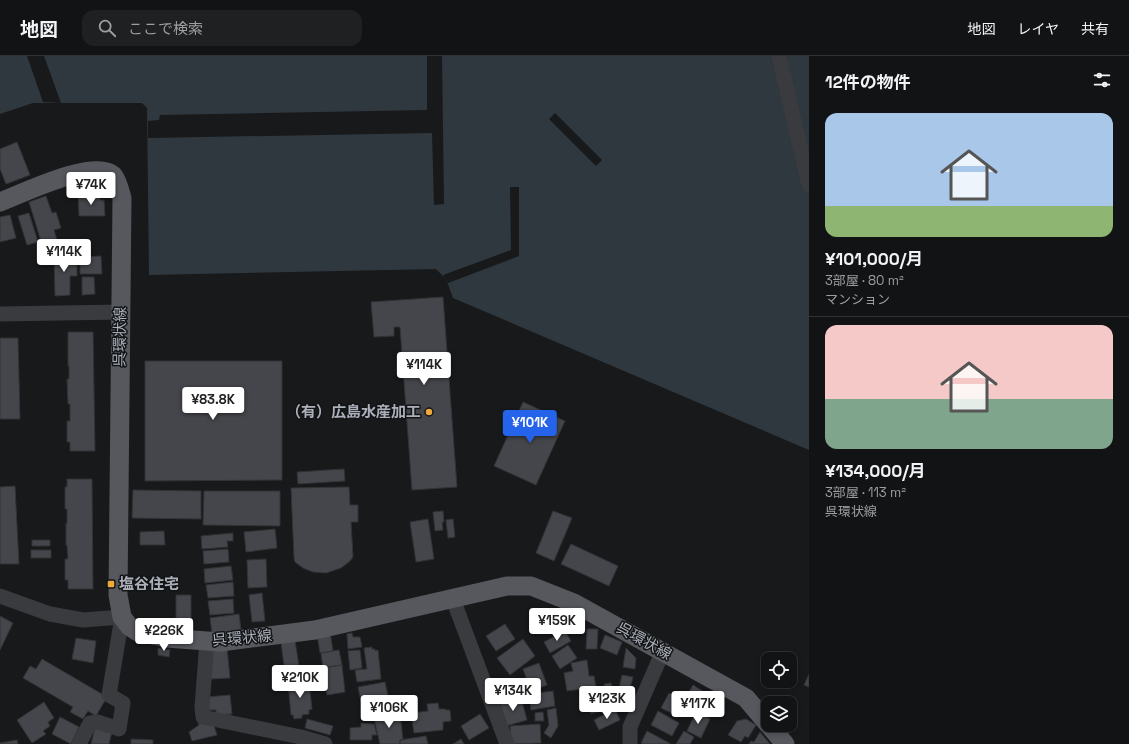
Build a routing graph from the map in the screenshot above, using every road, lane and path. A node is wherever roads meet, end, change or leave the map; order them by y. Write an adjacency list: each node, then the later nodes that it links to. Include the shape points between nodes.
1 (778, 56): 2 (street)
2 (809, 185)
3 (0, 202): 4 (main road, 呉環状線, via 82,171 102,171 113,175 122,198)
4 (121, 312): 5 (street); 8 (main road, 呉環状線, via 118,595)
5 (0, 314)
6 (0, 596): 8 (street, via 50,614 84,620)
7 (453, 599): 9 (main road, 呉環状線, via 315,630 220,642); 10 (main road, 呉環状線, via 507,586 531,586 574,603); 15 (street)
8 (122, 617): 9 (main road, 呉環状線, via 138,632 167,638); 13 (street, via 109,695 123,703 119,729 98,722 90,723)
9 (207, 641): 14 (street, via 203,717)
10 (663, 651): 11 (main road, 呉環状線, via 746,698); 16 (street, via 630,727)
11 (761, 715)
12 (775, 732): 17 (main road, 呉環状線)
13 (79, 744)
14 (325, 744)
15 (507, 744)
16 (630, 744)
17 (785, 744)

